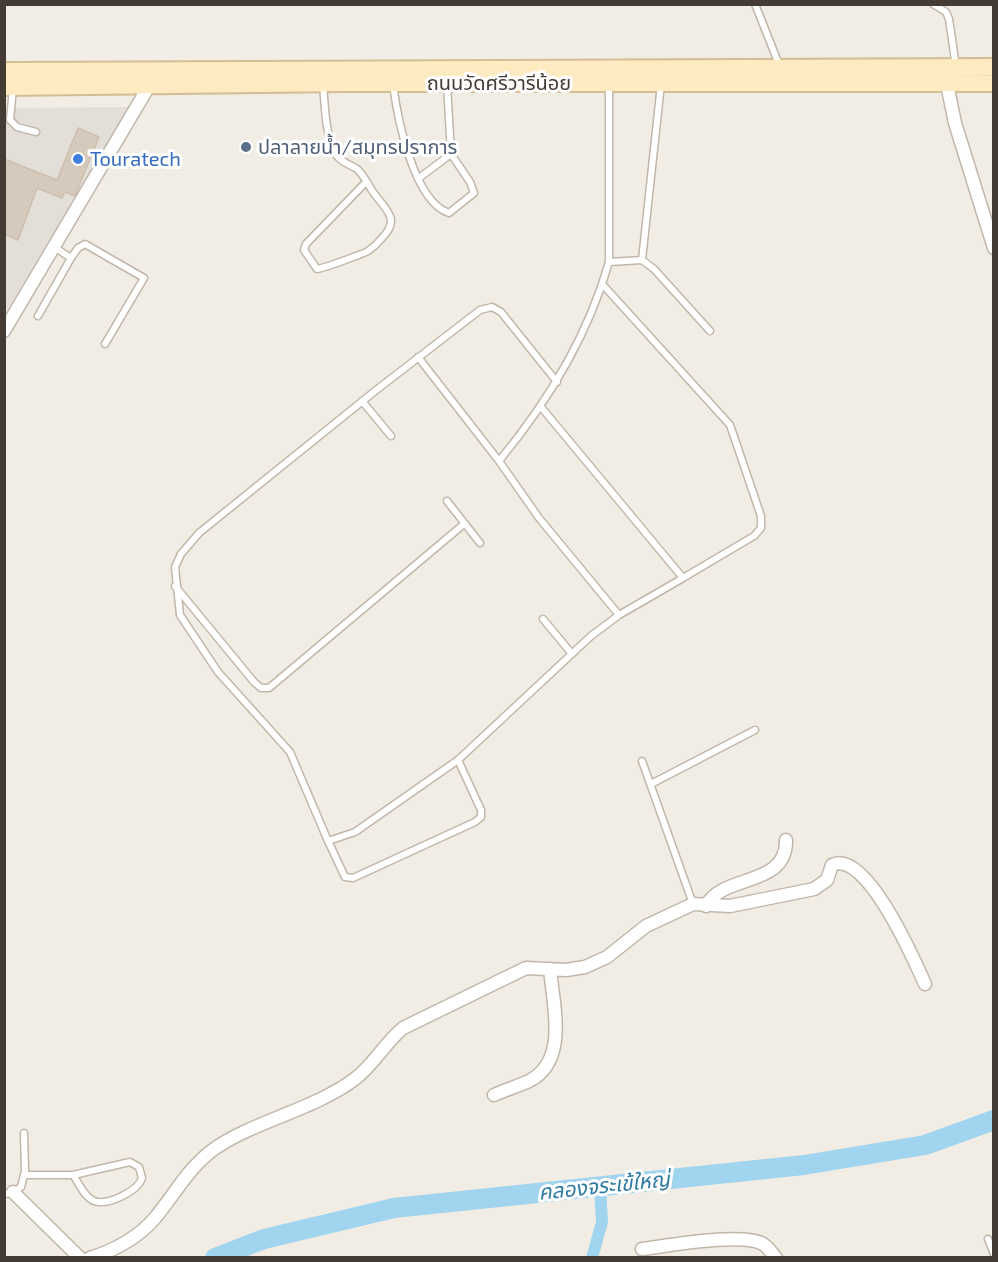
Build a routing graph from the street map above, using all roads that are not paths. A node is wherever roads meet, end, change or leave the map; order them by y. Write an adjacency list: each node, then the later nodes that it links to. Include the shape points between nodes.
1 (755, 4): 4 (lane)
2 (933, 4): 5 (lane, via 946,12 949,19)
3 (993, 67): 5 (main road, ถนนวัดศรีวารีน้อย)
4 (780, 68): 5 (main road, ถนนวัดศรีวารีน้อย); 7 (main road, ถนนวัดศรีวารีน้อย)
5 (956, 68)
6 (4, 70): 7 (main road, ถนนวัดศรีวารีน้อย)
7 (176, 78): 13 (main road, ถนนวัดศรีวารีน้อย); 15 (main road, ถนนวัดศรีวารีน้อย)
8 (393, 83): 9 (main road, ถนนวัดศรีวารีน้อย); 13 (main road, ถนนวัดศรีวารีน้อย); 19 (lane, via 402,136)
9 (447, 83): 10 (main road, ถนนวัดศรีวารีน้อย); 18 (lane)
10 (609, 83): 11 (main road, ถนนวัดศรีวารีน้อย); 25 (lane)
11 (661, 83): 14 (main road, ถนนวัดศรีวารีน้อย); 24 (lane)
12 (993, 83): 14 (main road, ถนนวัดศรีวารีน้อย)
13 (323, 84): 20 (lane, via 325,116 335,152 339,159 359,171)
14 (947, 84): 22 (street)
15 (149, 86): 16 (main road, ถนนวัดศรีวารีน้อย); 21 (street)
16 (9, 87): 17 (lane, via 10,120 17,127)
17 (36, 132)
18 (451, 154): 19 (lane); 19 (lane, via 474,189 456,209 443,211)
19 (419, 178)
20 (366, 182): 20 (lane, via 392,219 391,229 373,248 354,259 317,268 306,256 306,244)
21 (53, 247): 23 (lane); 28 (street)
22 (993, 248)
23 (71, 258): 27 (lane); 30 (lane, via 85,244 144,278)
24 (642, 260): 25 (lane); 29 (lane, via 662,276)
25 (609, 262): 26 (lane)
26 (603, 285): 32 (lane); 40 (lane, via 730,425 761,516 761,528 754,536)
27 (38, 316)
28 (4, 331)
29 (710, 331)
30 (105, 344)
31 (418, 357): 32 (lane, via 480,310 492,307 501,312); 33 (lane); 36 (lane)
32 (557, 382): 34 (lane)
33 (362, 401): 35 (lane); 41 (lane, via 199,533 175,567)
34 (541, 407): 36 (lane); 40 (lane)
35 (391, 436)
36 (500, 461): 42 (lane, via 539,518)
37 (447, 501): 38 (lane)
38 (464, 524): 39 (lane); 41 (lane, via 269,688 254,682)
39 (480, 543)
40 (683, 578): 42 (lane)
41 (175, 585): 50 (lane, via 180,615 218,672 290,752)
42 (619, 615): 44 (lane)
43 (543, 619): 44 (lane)
44 (572, 654): 46 (lane)
45 (755, 730): 48 (lane)
46 (458, 760): 50 (lane, via 354,832); 50 (lane, via 481,810 481,817 475,822 353,878 345,877)
47 (642, 761): 48 (lane)
48 (651, 784): 51 (lane)
49 (786, 840): 52 (street, via 786,850 777,867 717,892)
50 (328, 841)
51 (693, 904): 52 (street); 53 (street, via 646,927 608,957 585,967)
52 (706, 906): 54 (street, via 730,906 814,889 827,880 832,866 843,864 859,875 887,906)
53 (550, 969): 55 (street, via 553,1057 531,1080); 64 (street, via 526,968 403,1028 356,1078 216,1147 187,1174 154,1220 113,1250)
54 (926, 984)
55 (494, 1095)
56 (24, 1133): 57 (lane)
57 (24, 1175): 58 (lane); 59 (lane, via 21,1186)
58 (73, 1175): 58 (lane, via 130,1162 139,1167 142,1178 135,1190 104,1202 88,1197)
59 (9, 1193): 63 (street)
60 (988, 1239): 62 (lane)
61 (642, 1250): 65 (street, via 725,1239 753,1240)
62 (993, 1254)
63 (80, 1257)
64 (90, 1257)
65 (776, 1257)

